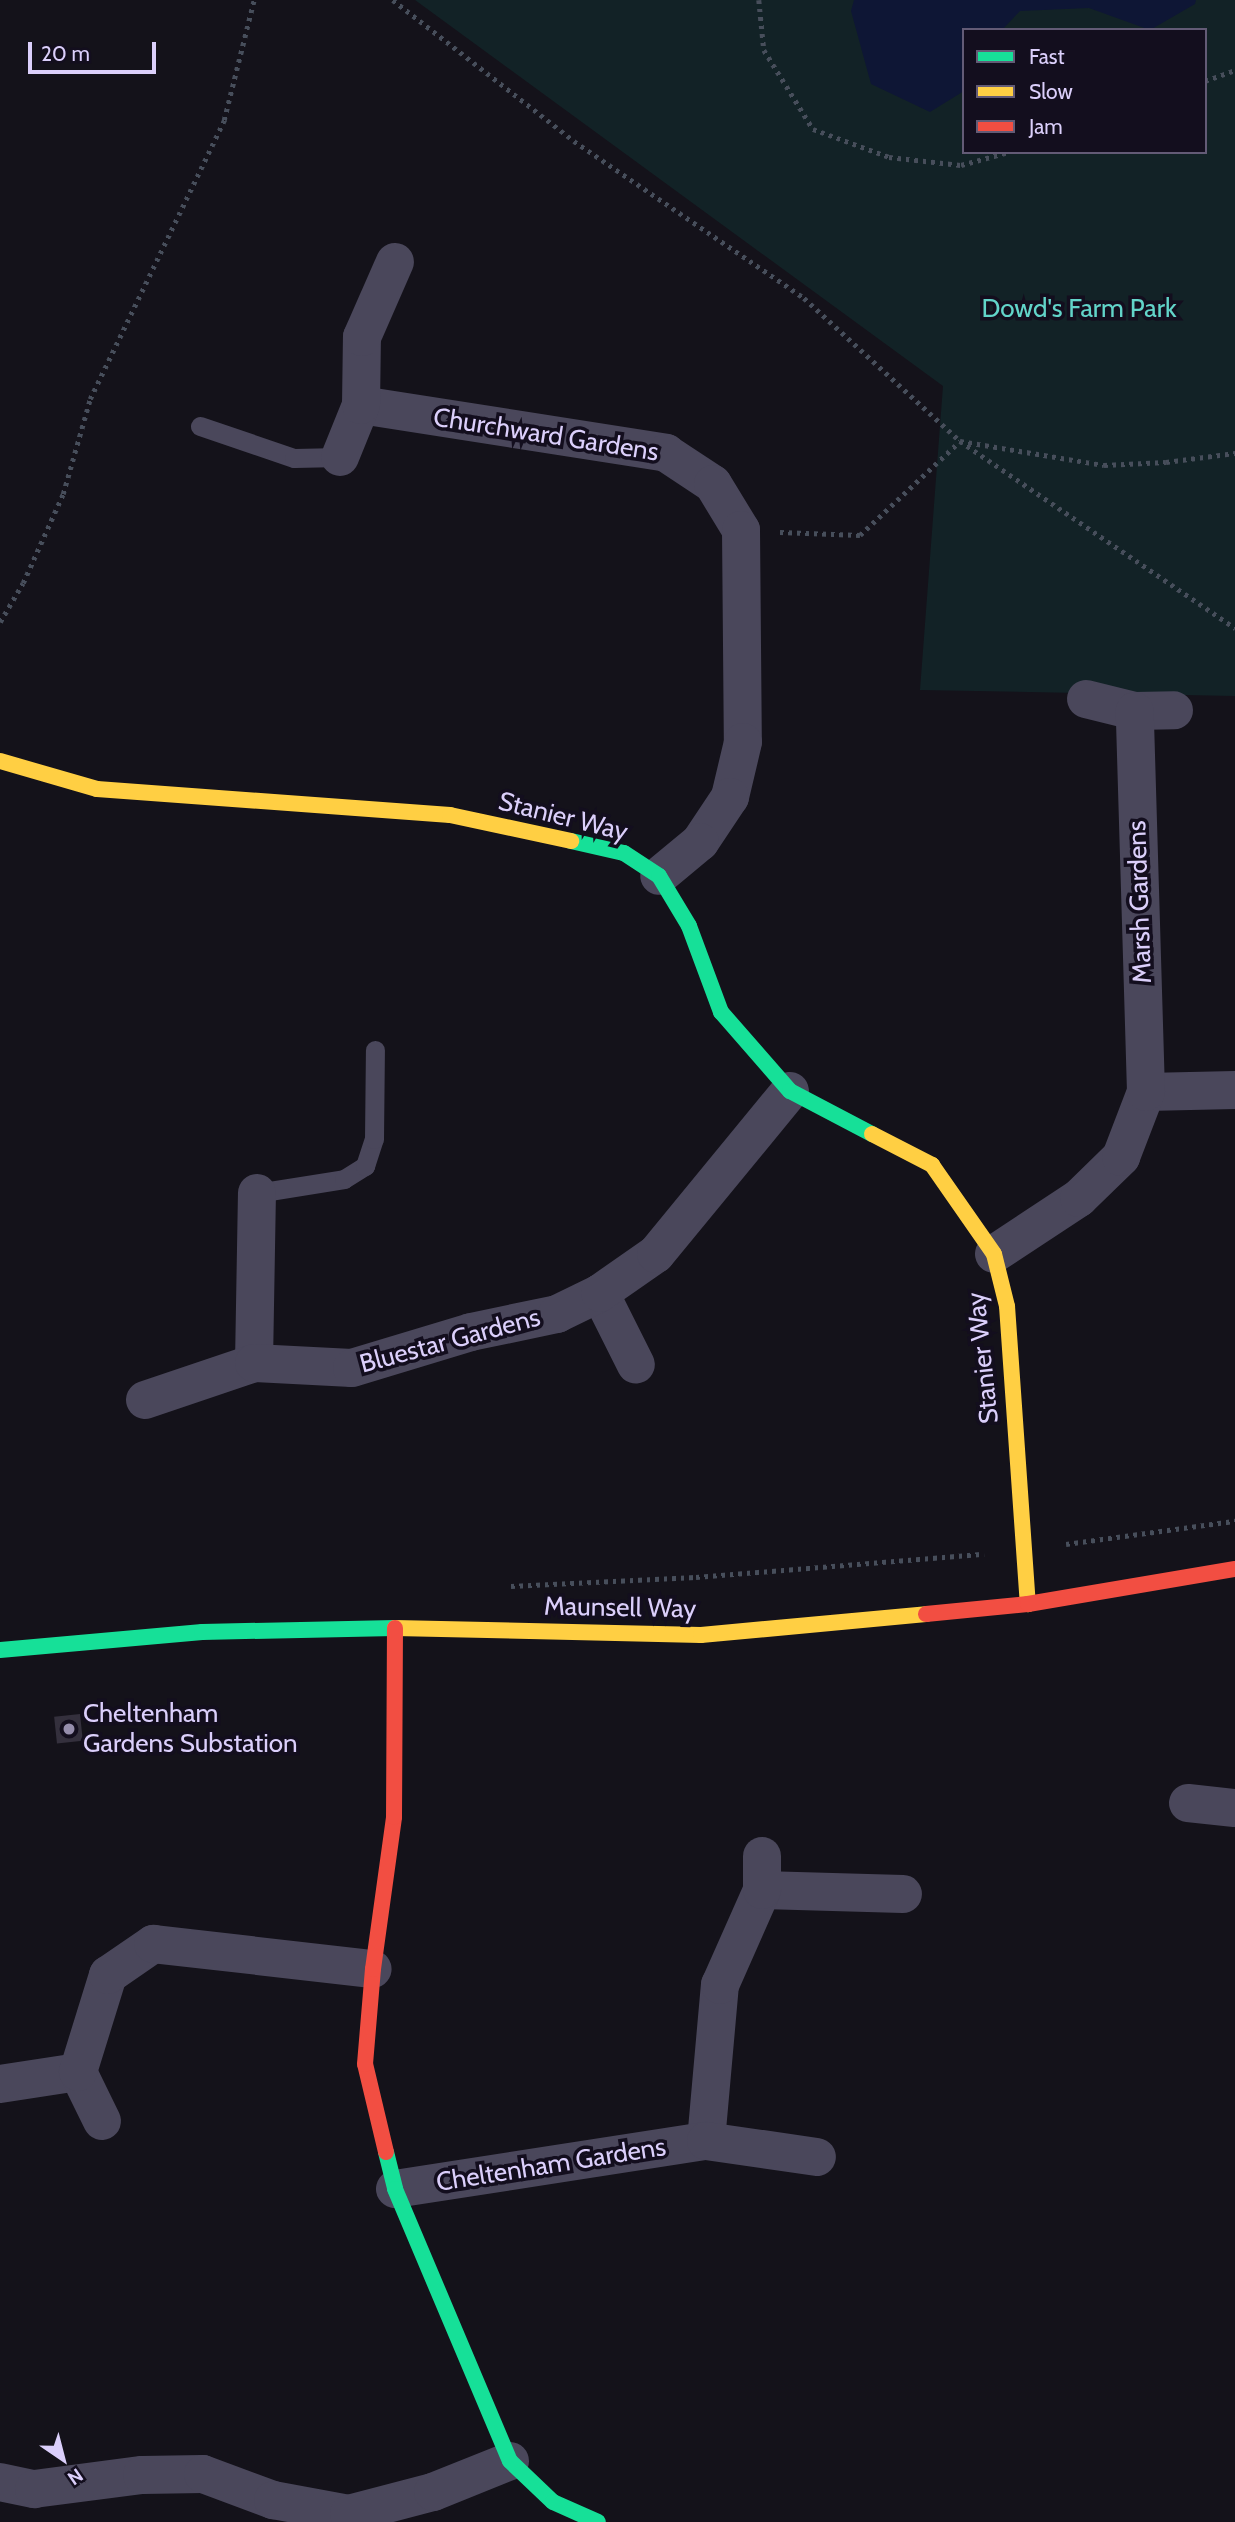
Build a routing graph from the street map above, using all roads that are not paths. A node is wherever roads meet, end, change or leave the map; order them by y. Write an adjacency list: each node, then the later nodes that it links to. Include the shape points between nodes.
1 (394, 262): 2 (street, via 362,337)
2 (361, 405): 4 (street); 9 (street, Churchward Gardens, via 666,453 713,484 741,530 743,741 730,797 700,842)
3 (200, 426): 4 (lane, via 294,458)
4 (340, 457)
5 (1086, 699): 7 (street)
6 (1174, 710): 7 (street)
7 (1135, 711): 13 (street, Marsh Gardens)
8 (0, 761): 9 (street, Stanier Way, via 97,789 450,815 624,853)
9 (659, 876): 12 (street, Stanier Way, via 689,926 721,1012)
10 (375, 1050): 14 (lane, via 374,1139 365,1166 344,1180)
11 (1235, 1090): 13 (street)
12 (790, 1091): 15 (street, Stanier Way, via 932,1166); 16 (street, Bluestar Gardens, via 656,1255)
13 (1146, 1092): 15 (street, Marsh Gardens, via 1121,1157 1079,1198)
14 (257, 1193): 17 (street)
15 (994, 1254): 21 (street, Stanier Way, via 1007,1306)
16 (600, 1293): 17 (street, Bluestar Gardens, via 557,1314 471,1332 352,1368); 18 (street)
17 (254, 1363): 19 (street, Bluestar Gardens)
18 (636, 1365)
19 (145, 1400)
20 (1235, 1569): 21 (street, Maunsell Way)
21 (1028, 1604): 22 (street, Maunsell Way, via 701,1634)
22 (395, 1628): 23 (street, Maunsell Way, via 202,1632); 27 (street, Cheltenham Gardens, via 394,1817)
23 (0, 1650)
24 (1188, 1803): 25 (street)
25 (1235, 1808)
26 (903, 1895): 31 (street, via 762,1873 720,1985)
27 (373, 1969): 28 (street, via 153,1944 108,1975); 33 (street, Cheltenham Gardens, via 365,2064)
28 (78, 2072): 29 (street); 30 (street)
29 (0, 2084)
30 (102, 2121)
31 (706, 2141): 32 (street, Cheltenham Gardens); 33 (street, Cheltenham Gardens)
32 (817, 2157)
33 (396, 2189): 34 (street, Cheltenham Gardens)
34 (510, 2461): 35 (street, via 433,2492 349,2514 273,2500 203,2474 142,2475 34,2489); 36 (street, Cheltenham Gardens, via 553,2502)
35 (0, 2482)
36 (598, 2522)

